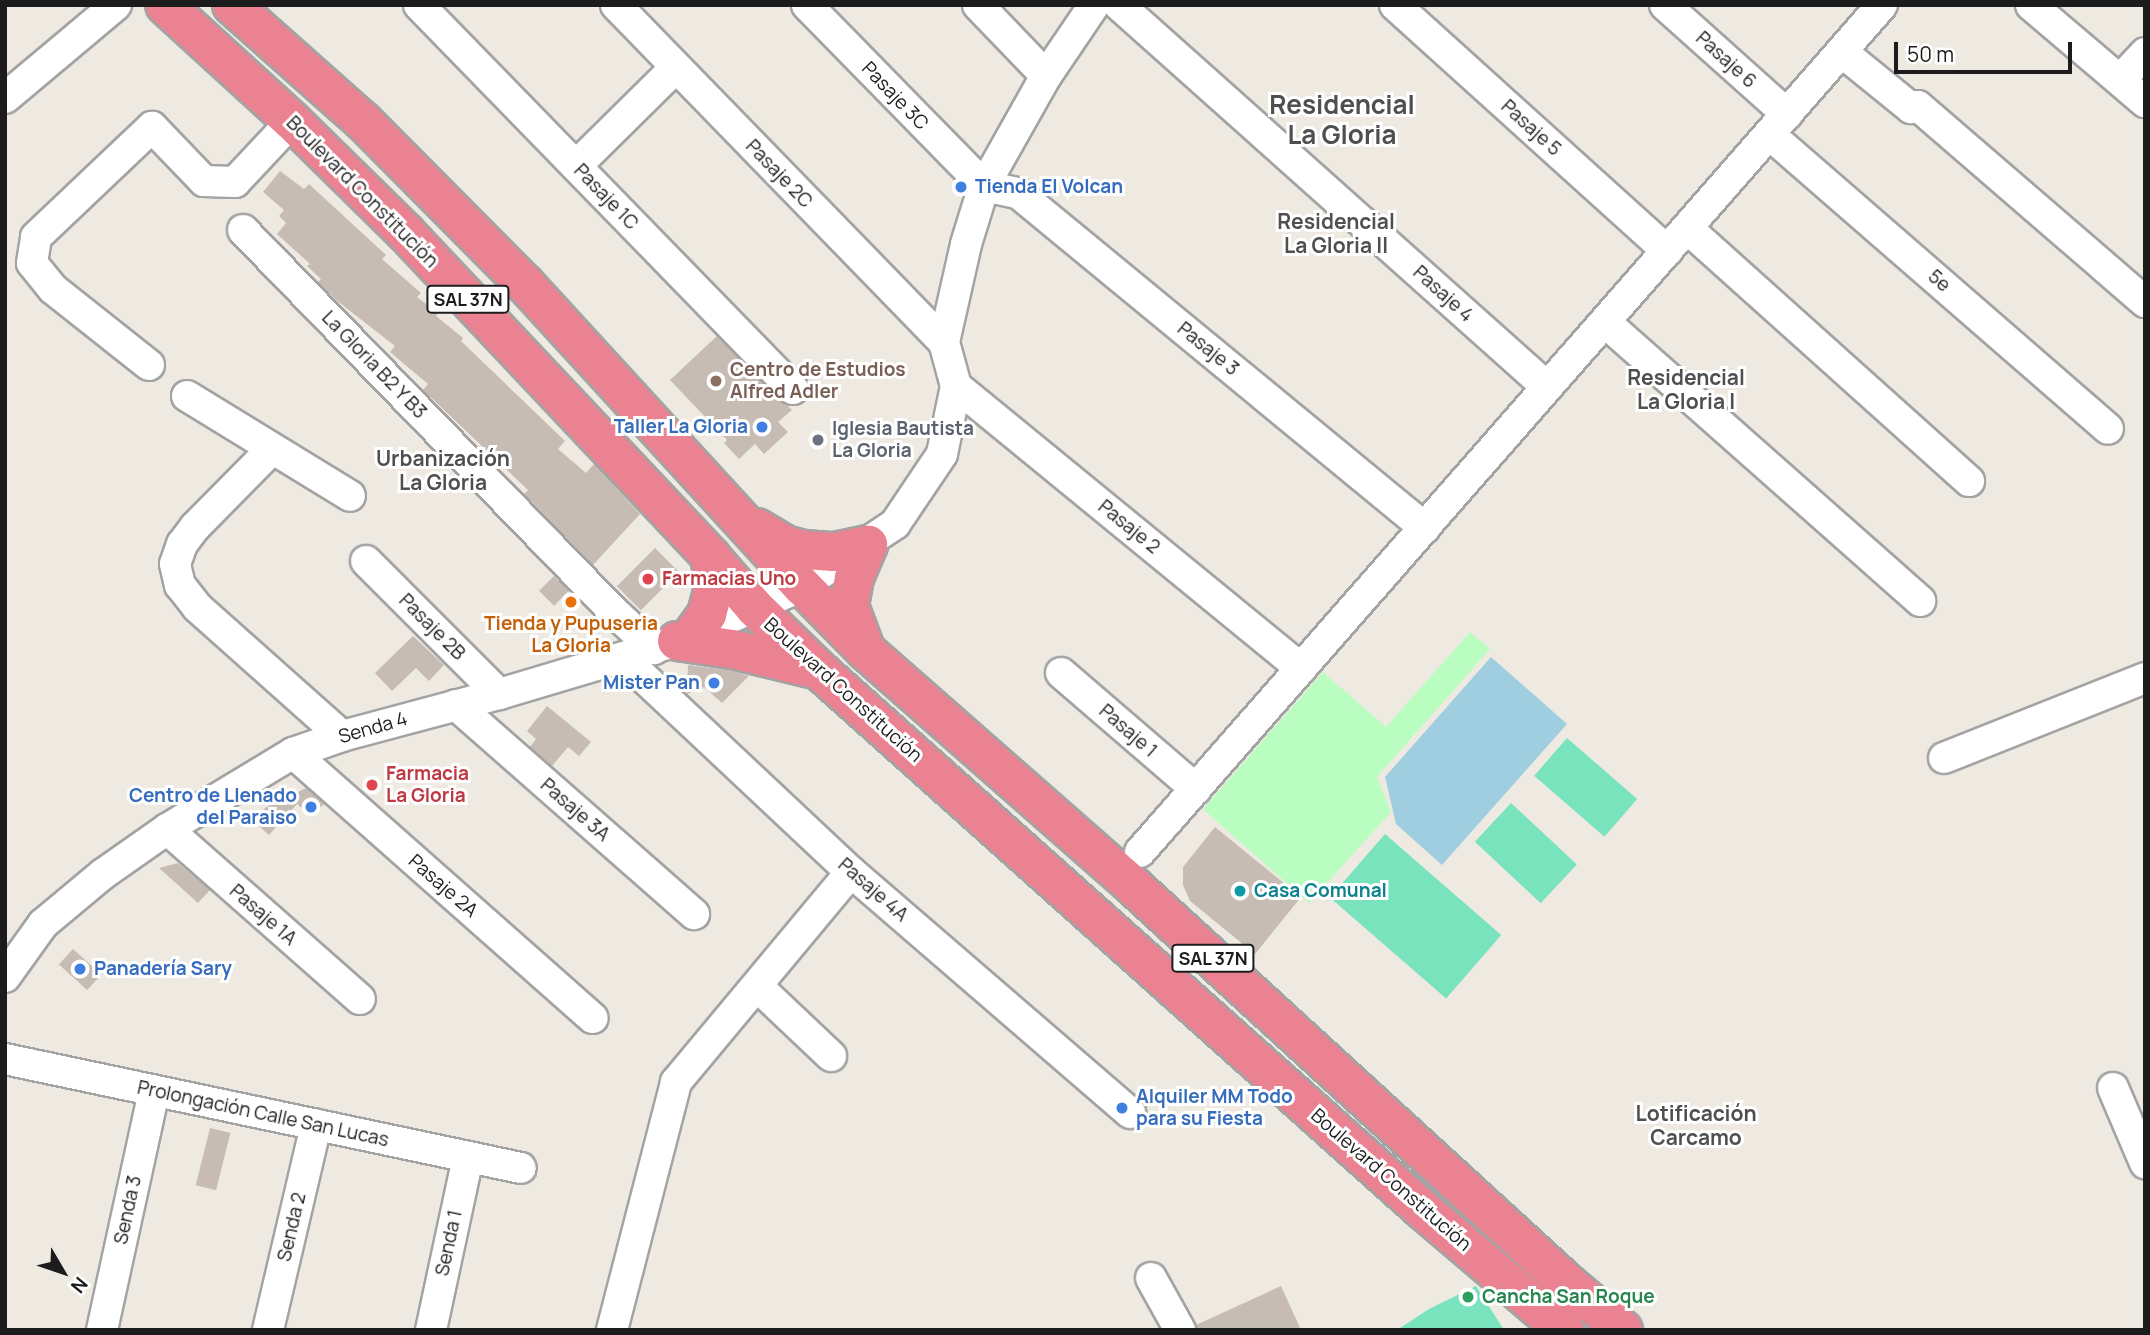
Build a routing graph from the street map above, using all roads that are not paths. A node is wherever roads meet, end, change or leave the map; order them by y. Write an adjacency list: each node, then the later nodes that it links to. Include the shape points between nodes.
1 (116, 5): 19 (street)
2 (165, 5): 21 (highway, Boulevard Constitución / SAL 37N)
3 (232, 5): 40 (highway, Boulevard Constitución / SAL 37N, via 364,122 525,284)
4 (419, 5): 23 (street, Pasaje 1C)
5 (616, 5): 16 (street, Pasaje 2C)
6 (807, 5): 24 (street, Pasaje 3C)
7 (978, 5): 17 (street)
8 (1094, 5): 17 (street)
9 (1119, 5): 33 (street, Pasaje 4)
10 (1395, 5): 27 (street, Pasaje 5)
11 (1664, 5): 22 (street, Pasaje 6)
12 (1882, 5): 14 (street)
13 (2031, 5): 18 (street)
14 (1842, 52): 22 (street); 28 (street, via 1911,108 1918,106)
15 (2145, 53): 18 (street)
16 (676, 68): 23 (street); 30 (street, Pasaje 2C)
17 (1046, 76): 24 (street)
18 (2120, 80): 20 (street)
19 (5, 98)
20 (2145, 102)
21 (292, 121): 31 (street, via 235,182 204,181 152,127 36,237 32,263 53,289); 43 (highway, Boulevard Constitución / SAL 37N, via 406,233)
22 (1778, 124): 25 (street); 36 (street, 5e)
23 (576, 166): 34 (street, Pasaje 1C)
24 (984, 186): 30 (street); 41 (street, Pasaje 3, via 1018,193)
25 (1687, 228): 27 (street); 38 (street)
26 (243, 230): 48 (street, La Gloria B2 Y B3, via 611,609)
27 (1667, 251): 29 (street)
28 (2145, 302)
29 (1605, 322): 33 (street); 46 (street)
30 (944, 342): 32 (street)
31 (149, 365)
32 (956, 386): 42 (street, Senda 4, via 942,454 895,524); 51 (street, Pasaje 2)
33 (1547, 387): 41 (street)
34 (793, 389)
35 (187, 396): 37 (street)
36 (2108, 429)
37 (271, 450): 39 (street); 57 (street, via 182,544 175,564 180,585 197,607)
38 (1969, 481)
39 (350, 496)
40 (744, 521): 42 (highway, via 785,545 804,550 835,552); 45 (highway, Boulevard Constitución / SAL 37N)
41 (1424, 528): 51 (street)
42 (868, 545): 45 (street, Senda 4); 49 (highway, via 854,578 849,606)
43 (710, 556): 47 (highway, Boulevard Constitución / SAL 37N); 48 (highway, via 715,585 708,614)
44 (366, 561): 55 (street, Pasaje 2B)
45 (802, 586): 47 (street, Senda 4); 49 (highway, Boulevard Constitución / SAL 37N)
46 (1920, 601)
47 (755, 608): 48 (street, Senda 4); 52 (highway, Boulevard Constitución / SAL 37N)
48 (675, 642): 50 (street, Senda 4); 52 (highway, via 732,649)
49 (866, 651): 85 (highway, Boulevard Constitución / SAL 37N)
50 (623, 658): 55 (street, Senda 4); 63 (street, Pasaje 4A)
51 (1301, 668): 60 (street)
52 (820, 671): 84 (highway, Boulevard Constitución / SAL 37N, via 1422,1209)
53 (1061, 673): 60 (street, Pasaje 1)
54 (2145, 678): 59 (street)
55 (499, 694): 56 (street, Senda 4)
56 (456, 705): 57 (street, Senda 4); 64 (street, Pasaje 3A)
57 (342, 736): 58 (street, Senda 4)
58 (293, 753): 61 (street, Senda 4); 68 (street, Pasaje 2A)
59 (1944, 758)
60 (1196, 789): 62 (street)
61 (167, 829): 65 (street, Senda 4, via 43,924); 67 (street, Pasaje 1A)
62 (1140, 852)
63 (851, 872): 66 (street); 73 (street, Pasaje 4A)
64 (694, 914)
65 (5, 977)
66 (757, 986): 69 (street); 82 (street, via 676,1082)
67 (360, 999)
68 (593, 1018)
69 (831, 1056)
70 (5, 1059): 72 (street, Prolongación Calle San Lucas)
71 (2113, 1088): 76 (street)
72 (154, 1091): 74 (street, Prolongación Calle San Lucas); 79 (street, Senda 3)
73 (1130, 1114)
74 (316, 1125): 75 (street, Prolongación Calle San Lucas); 80 (street, Senda 2)
75 (468, 1157): 77 (street, Prolongación Calle San Lucas); 81 (street, Senda 1)
76 (2145, 1163)
77 (522, 1168)
78 (1151, 1278): 83 (street)
79 (102, 1330)
80 (268, 1330)
81 (431, 1330)
82 (612, 1330)
83 (1180, 1330)
84 (1564, 1330)
85 (1623, 1330)

